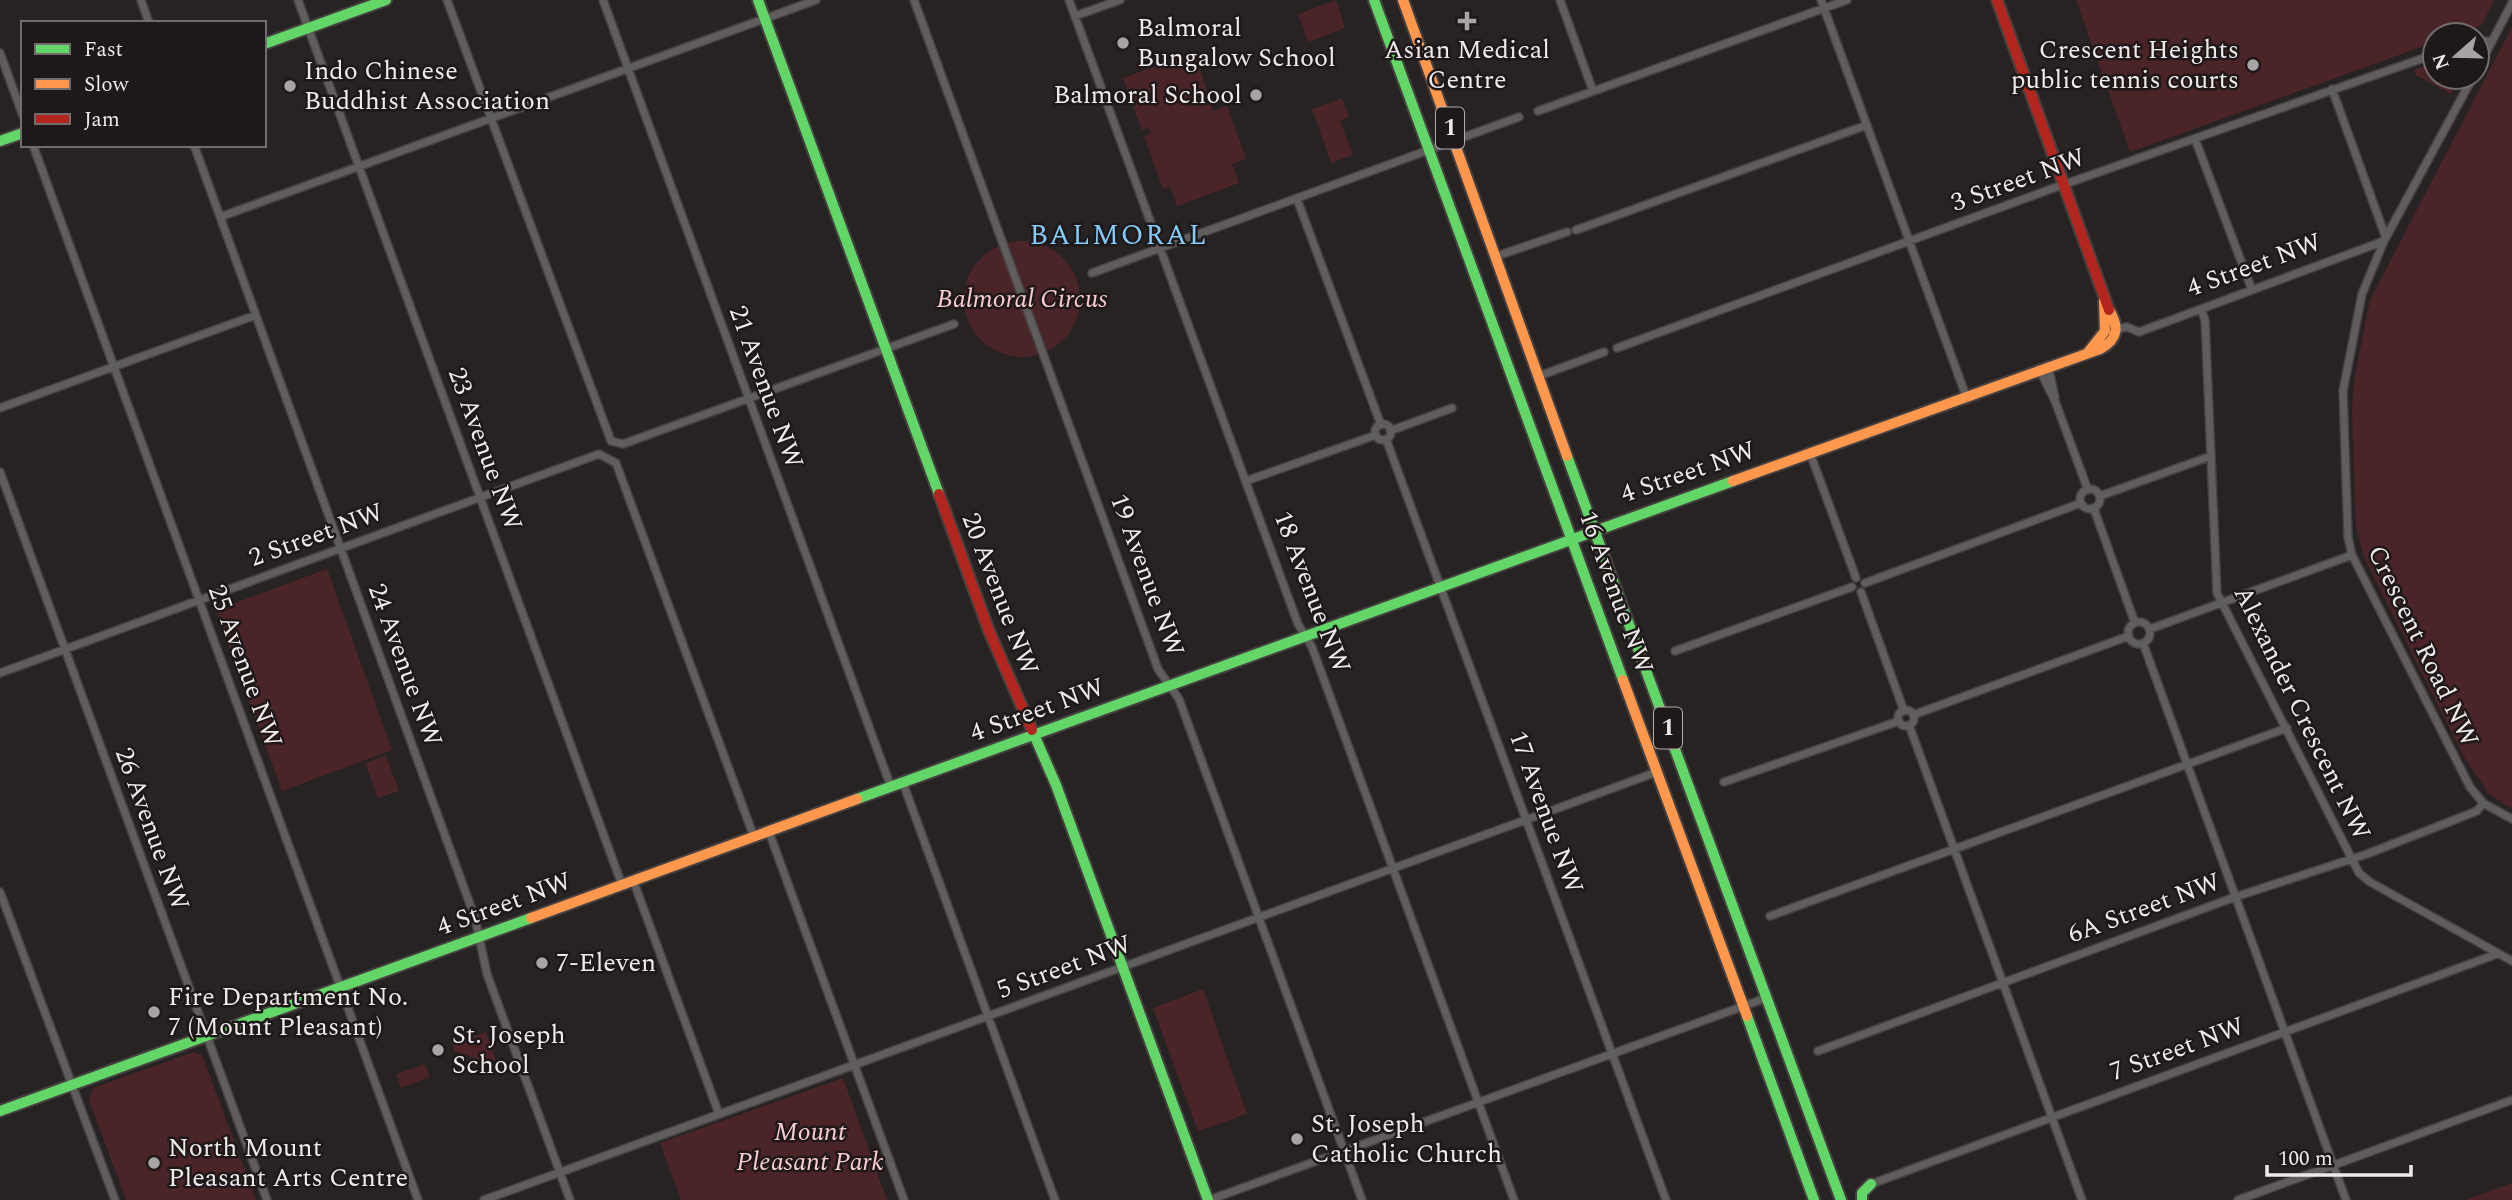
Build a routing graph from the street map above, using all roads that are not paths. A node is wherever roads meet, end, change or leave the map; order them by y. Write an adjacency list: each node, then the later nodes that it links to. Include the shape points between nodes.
1 (141, 0): 20 (street)
2 (298, 0): 21 (street, 23 Avenue NW)
3 (386, 0): 21 (main road)
4 (447, 0): 33 (street)
5 (603, 0): 26 (street, 21 Avenue NW)
6 (758, 0): 19 (main road, 20 Avenue NW)
7 (817, 0): 19 (street)
8 (914, 0): 100 (street, 19 Avenue NW, via 1158,669)
9 (1069, 0): 18 (street, 18 Avenue NW)
10 (1119, 0): 18 (street)
11 (1374, 0): 41 (main road, 16 Avenue NW / 1)
12 (1403, 0): 38 (main road, 16 Avenue NW / 1)
13 (1560, 0): 28 (street)
14 (1847, 0): 17 (street)
15 (1997, 0): 43 (main road)
16 (2512, 3): 22 (street)
17 (1822, 4): 28 (street); 34 (street)
18 (1075, 16): 48 (street, 18 Avenue NW)
19 (765, 19): 26 (street); 58 (main road, 20 Avenue NW)
20 (148, 21)
21 (309, 28): 23 (main road); 42 (street, 23 Avenue NW)
22 (2491, 42)
23 (266, 43)
24 (0, 53): 30 (street)
25 (2421, 59): 27 (street, 3 Street NW)
26 (628, 69): 33 (street); 65 (street, 21 Avenue NW)
27 (2333, 89): 36 (street, 3 Street NW); 46 (street)
28 (1592, 91): 31 (street)
29 (2465, 91): 46 (street, Crescent Road NW)
30 (21, 111)
31 (1538, 111)
32 (1519, 117): 38 (street)
33 (491, 119): 42 (street); 65 (street, via 607,437 622,444)
34 (1867, 125): 47 (street); 49 (street)
35 (21, 134): 37 (main road)
36 (2195, 139): 43 (street, 3 Street NW); 51 (street)
37 (0, 141)
38 (1454, 141): 41 (street); 49 (main road, 16 Avenue NW / 1)
39 (34, 147): 61 (street, 25 Avenue NW)
40 (195, 147): 45 (street, 24 Avenue NW)
41 (1429, 150): 44 (street); 82 (main road, 16 Avenue NW / 1)
42 (359, 167): 45 (street); 78 (street, 23 Avenue NW)
43 (2062, 186): 47 (street, 3 Street NW); 52 (main road)
44 (1297, 199): 48 (street); 68 (street)
45 (220, 218): 54 (street, 24 Avenue NW)
46 (2385, 239): 51 (street, 4 Street NW); 84 (street, Crescent Road NW, via 2362,294 2344,379)
47 (1910, 241): 57 (street, 3 Street NW); 64 (street)
48 (1160, 249): 50 (street); 75 (street, 18 Avenue NW)
49 (1494, 257): 63 (main road, 16 Avenue NW / 1)
50 (1092, 273)
51 (2252, 290): 53 (street, 4 Street NW)
52 (2105, 301): 56 (main road); 59 (main road, via 2105,331)
53 (2201, 309): 56 (street, 4 Street NW, via 2139,331); 73 (street, Alexander Crescent NW)
54 (256, 315): 61 (street); 83 (street, 24 Avenue NW)
55 (954, 324): 58 (street)
56 (2118, 329): 59 (main road, 4 Street NW, via 2102,349)
57 (1617, 348)
58 (886, 349): 65 (street); 106 (main road, 20 Avenue NW)
59 (2089, 351): 62 (main road, 4 Street NW)
60 (1604, 352): 63 (street)
61 (114, 367): 66 (street); 90 (street, 25 Avenue NW)
62 (2043, 368): 64 (main road, 4 Street NW); 76 (street)
63 (1539, 376): 81 (main road, 16 Avenue NW / 1)
64 (1966, 396): 72 (main road, 4 Street NW)
65 (748, 399): 111 (street, 21 Avenue NW)
66 (0, 408)
67 (1452, 408): 69 (street)
68 (1381, 425): 69 (street); 70 (street)
69 (1390, 431): 71 (street)
70 (1376, 435): 71 (street); 75 (street)
71 (1386, 439): 87 (street, 17 Avenue NW)
72 (1810, 453): 81 (main road, 4 Street NW); 85 (street)
73 (2211, 456): 77 (street); 91 (street, Alexander Crescent NW, via 2217,593)
74 (0, 472): 97 (street, 26 Avenue NW)
75 (1246, 481): 94 (street, 18 Avenue NW)
76 (2088, 490): 77 (street); 79 (street)
77 (2100, 496): 80 (street)
78 (480, 497): 83 (street, 2 Street NW); 116 (street, 2 Street NW, via 599,454 616,463); 121 (street, 23 Avenue NW)
79 (2081, 503): 80 (street); 86 (street)
80 (2094, 509): 92 (street)
81 (1596, 528): 82 (main road, 4 Street NW); 132 (main road, 16 Avenue NW / 1)
82 (1572, 538): 87 (main road, 4 Street NW); 108 (main road, 16 Avenue NW / 1)
83 (341, 548): 90 (street, 2 Street NW); 126 (street, 24 Avenue NW, via 475,918)
84 (2352, 555): 91 (street); 112 (street, Crescent Road NW, via 2453,756)
85 (1856, 578): 86 (street); 88 (street)
86 (1865, 583): 89 (street)
87 (1441, 586): 94 (main road, 4 Street NW); 114 (street, 17 Avenue NW)
88 (1852, 587): 89 (street); 98 (street)
89 (1861, 592): 101 (street)
90 (199, 600): 97 (street, 2 Street NW); 131 (street, 25 Avenue NW)
91 (2222, 603): 93 (street); 105 (street, Alexander Crescent NW)
92 (2135, 623): 93 (street); 95 (street)
93 (2150, 629): 96 (street)
94 (1305, 636): 100 (main road, 4 Street NW); 119 (street, 18 Avenue NW)
95 (2129, 636): 96 (street, via 2133,642); 102 (street)
96 (2143, 643): 107 (street)
97 (64, 649): 99 (street, 2 Street NW); 136 (street, 26 Avenue NW)
98 (1675, 651)
99 (0, 673)
100 (1170, 686): 106 (main road, 4 Street NW); 125 (street, 19 Avenue NW, via 1179,699)
101 (1904, 711): 102 (street); 103 (street)
102 (1913, 715): 104 (street)
103 (1899, 721): 104 (street); 109 (street)
104 (1909, 725): 117 (street)
105 (2287, 728): 107 (street); 118 (street, Alexander Crescent NW)
106 (1032, 735): 110 (main road, 4 Street NW); 129 (main road, 20 Avenue NW, via 1056,785)
107 (2188, 766): 117 (street); 123 (street)
108 (1657, 772): 114 (street, 5 Street NW); 133 (main road, 16 Avenue NW / 1)
109 (1724, 782)
110 (903, 783): 111 (main road, 4 Street NW); 134 (street)
111 (891, 787): 115 (main road, 4 Street NW)
112 (2483, 803): 113 (street, Crescent Road NW); 118 (street, 6A Street NW, via 2477,811)
113 (2512, 819)
114 (1527, 820): 119 (street, 5 Street NW); 138 (street, 17 Avenue NW)
115 (769, 832): 116 (main road, 4 Street NW); 139 (street)
116 (754, 837): 120 (main road, 4 Street NW)
117 (1955, 851): 124 (street); 130 (street)
118 (2349, 859): 123 (street, 6A Street NW); 127 (street, Alexander Crescent NW, via 2370,882)
119 (1392, 869): 125 (street, 5 Street NW); 142 (street, 18 Avenue NW)
120 (633, 880): 121 (main road, 4 Street NW); 144 (street)
121 (622, 885): 126 (main road, 4 Street NW)
122 (0, 892): 140 (street)
123 (2235, 897): 130 (street, 6A Street NW); 135 (street)
124 (1770, 916)
125 (1258, 918): 129 (street, 5 Street NW); 146 (street, 19 Avenue NW)
126 (478, 938): 131 (main road, 4 Street NW); 148 (street, 24 Avenue NW)
127 (2497, 954): 128 (street, Alexander Crescent NW); 135 (street, 7 Street NW)
128 (2512, 961)
129 (1123, 967): 134 (street, 5 Street NW); 157 (main road, 20 Avenue NW)
130 (2003, 981): 137 (street, 6A Street NW); 145 (street)
131 (340, 988): 136 (main road, 4 Street NW); 152 (street, 25 Avenue NW)
132 (1766, 998): 133 (street); 162 (main road, 16 Avenue NW / 1)
133 (1743, 1007): 138 (street); 161 (main road, 16 Avenue NW / 1)
134 (989, 1016): 139 (street, 5 Street NW); 156 (street)
135 (2284, 1032): 145 (street, 7 Street NW); 147 (street)
136 (206, 1037): 140 (main road, 4 Street NW); 151 (street, 26 Avenue NW)
137 (1818, 1051)
138 (1613, 1054): 142 (street); 160 (street, 17 Avenue NW)
139 (854, 1066): 144 (street, 5 Street NW); 155 (street)
140 (71, 1085): 143 (main road, 4 Street NW); 150 (street)
141 (2512, 1100): 147 (street)
142 (1478, 1102): 146 (street); 159 (street, 18 Avenue NW)
143 (0, 1111)
144 (719, 1114): 148 (street, 5 Street NW)
145 (2053, 1118): 149 (street, 7 Street NW); 164 (street)
146 (1344, 1150): 157 (street); 158 (street, 19 Avenue NW)
147 (2333, 1165): 165 (street); 166 (street)
148 (560, 1173): 153 (street, 5 Street NW); 154 (street, 24 Avenue NW)
149 (1871, 1184): 163 (main road)
150 (115, 1200)
151 (267, 1200)
152 (418, 1200)
153 (484, 1200)
154 (570, 1200)
155 (904, 1200)
156 (1055, 1200)
157 (1209, 1200)
158 (1362, 1200)
159 (1514, 1200)
160 (1666, 1200)
161 (1814, 1200)
162 (1841, 1200)
163 (1862, 1200)
164 (2082, 1200)
165 (2238, 1200)
166 (2346, 1200)

